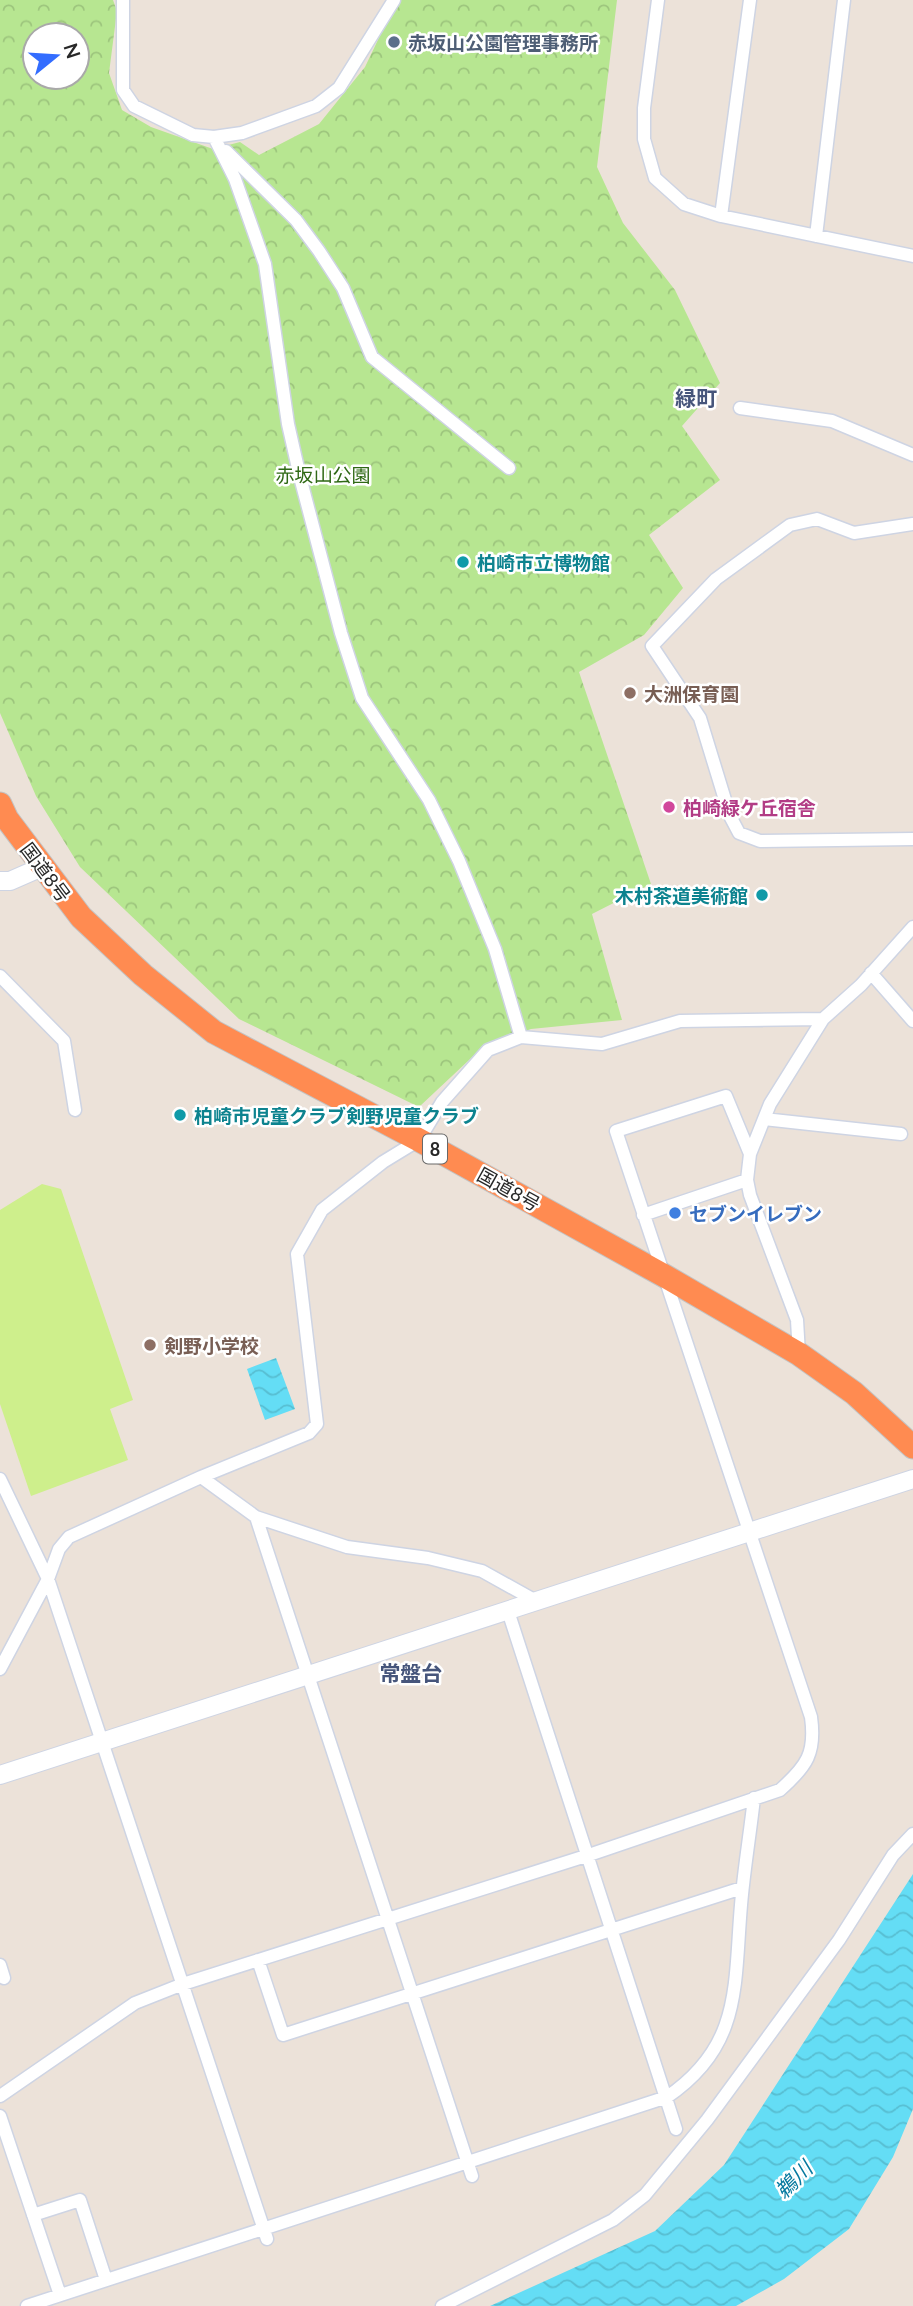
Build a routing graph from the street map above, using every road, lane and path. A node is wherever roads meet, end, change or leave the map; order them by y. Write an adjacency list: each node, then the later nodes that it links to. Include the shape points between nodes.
1 (123, 0): 6 (street, via 122,90 134,106 193,135)
2 (394, 0): 6 (street, via 339,88 316,106 242,133)
3 (658, 0): 7 (street, via 644,108 644,139 655,178 684,204)
4 (750, 0): 7 (street)
5 (844, 0): 8 (street)
6 (214, 137): 12 (street, via 296,220 319,251 343,288 372,358); 23 (street, via 235,179 265,264 294,451 362,698 429,800 459,861 495,949)
7 (721, 216): 8 (street)
8 (816, 236): 9 (street)
9 (913, 256)
10 (740, 408): 11 (street, via 832,421)
11 (913, 455)
12 (509, 468)
13 (913, 524): 15 (street, via 854,533 817,520 790,525 716,579 652,646 699,718 739,833 760,841)
14 (0, 804): 16 (highway, 国道8号 / 8)
15 (913, 839)
16 (42, 867): 17 (street); 27 (highway, 国道8号 / 8, via 81,917 214,1032)
17 (0, 881)
18 (913, 927): 19 (street)
19 (871, 973): 21 (street); 22 (street)
20 (0, 976): 24 (street, via 64,1041)
21 (822, 1019): 23 (street, via 680,1021 602,1044); 25 (street)
22 (913, 1021)
23 (521, 1037): 27 (street, via 488,1050 442,1102)
24 (75, 1110)
25 (764, 1119): 26 (street); 28 (street)
26 (901, 1134)
27 (419, 1140): 31 (highway, 国道8号 / 8); 34 (street, via 322,1210 297,1254 317,1424 309,1433)
28 (750, 1154): 29 (street); 30 (street, via 726,1096 616,1131)
29 (747, 1180): 30 (street); 32 (street, via 797,1320)
30 (643, 1214): 31 (street)
31 (663, 1275): 32 (highway, 国道8号 / 8); 38 (street)
32 (799, 1354): 33 (highway, 国道8号 / 8, via 854,1394)
33 (913, 1447)
34 (201, 1477): 37 (street); 39 (street, via 69,1537 59,1549)
35 (0, 1479): 39 (street)
36 (913, 1479): 38 (street)
37 (256, 1517): 40 (street, via 347,1548 428,1558 482,1572); 43 (street)
38 (751, 1530): 40 (street); 46 (street, via 814,1739 802,1771 780,1790)
39 (48, 1579): 42 (street); 44 (street)
40 (536, 1601): 41 (street)
41 (508, 1611): 43 (street); 48 (street)
42 (0, 1669)
43 (307, 1676): 44 (street); 50 (street)
44 (102, 1743): 45 (street); 55 (street)
45 (0, 1775)
46 (754, 1798): 48 (street); 49 (street)
47 (913, 1833): 68 (street, via 707,2120 645,2195 613,2220)
48 (589, 1855): 50 (street); 51 (street)
49 (742, 1888): 51 (street); 58 (street, via 732,2007 724,2033 699,2071)
50 (390, 1919): 52 (street); 56 (street)
51 (613, 1930): 56 (street); 58 (street)
52 (258, 1960): 55 (street); 56 (street, via 283,2035)
53 (0, 1965): 54 (street)
54 (4, 1978)
55 (183, 1984): 57 (street, via 135,2003); 64 (street)
56 (414, 1995): 61 (street)
57 (0, 2096)
58 (667, 2097): 60 (street); 61 (street)
59 (0, 2116): 63 (street)
60 (676, 2129)
61 (467, 2162): 62 (street); 64 (street)
62 (472, 2176)
63 (33, 2215): 65 (street, via 80,2200); 66 (street)
64 (265, 2234): 65 (street)
65 (106, 2280): 66 (street)
66 (60, 2295): 67 (street)
67 (27, 2306)
68 (442, 2306)

